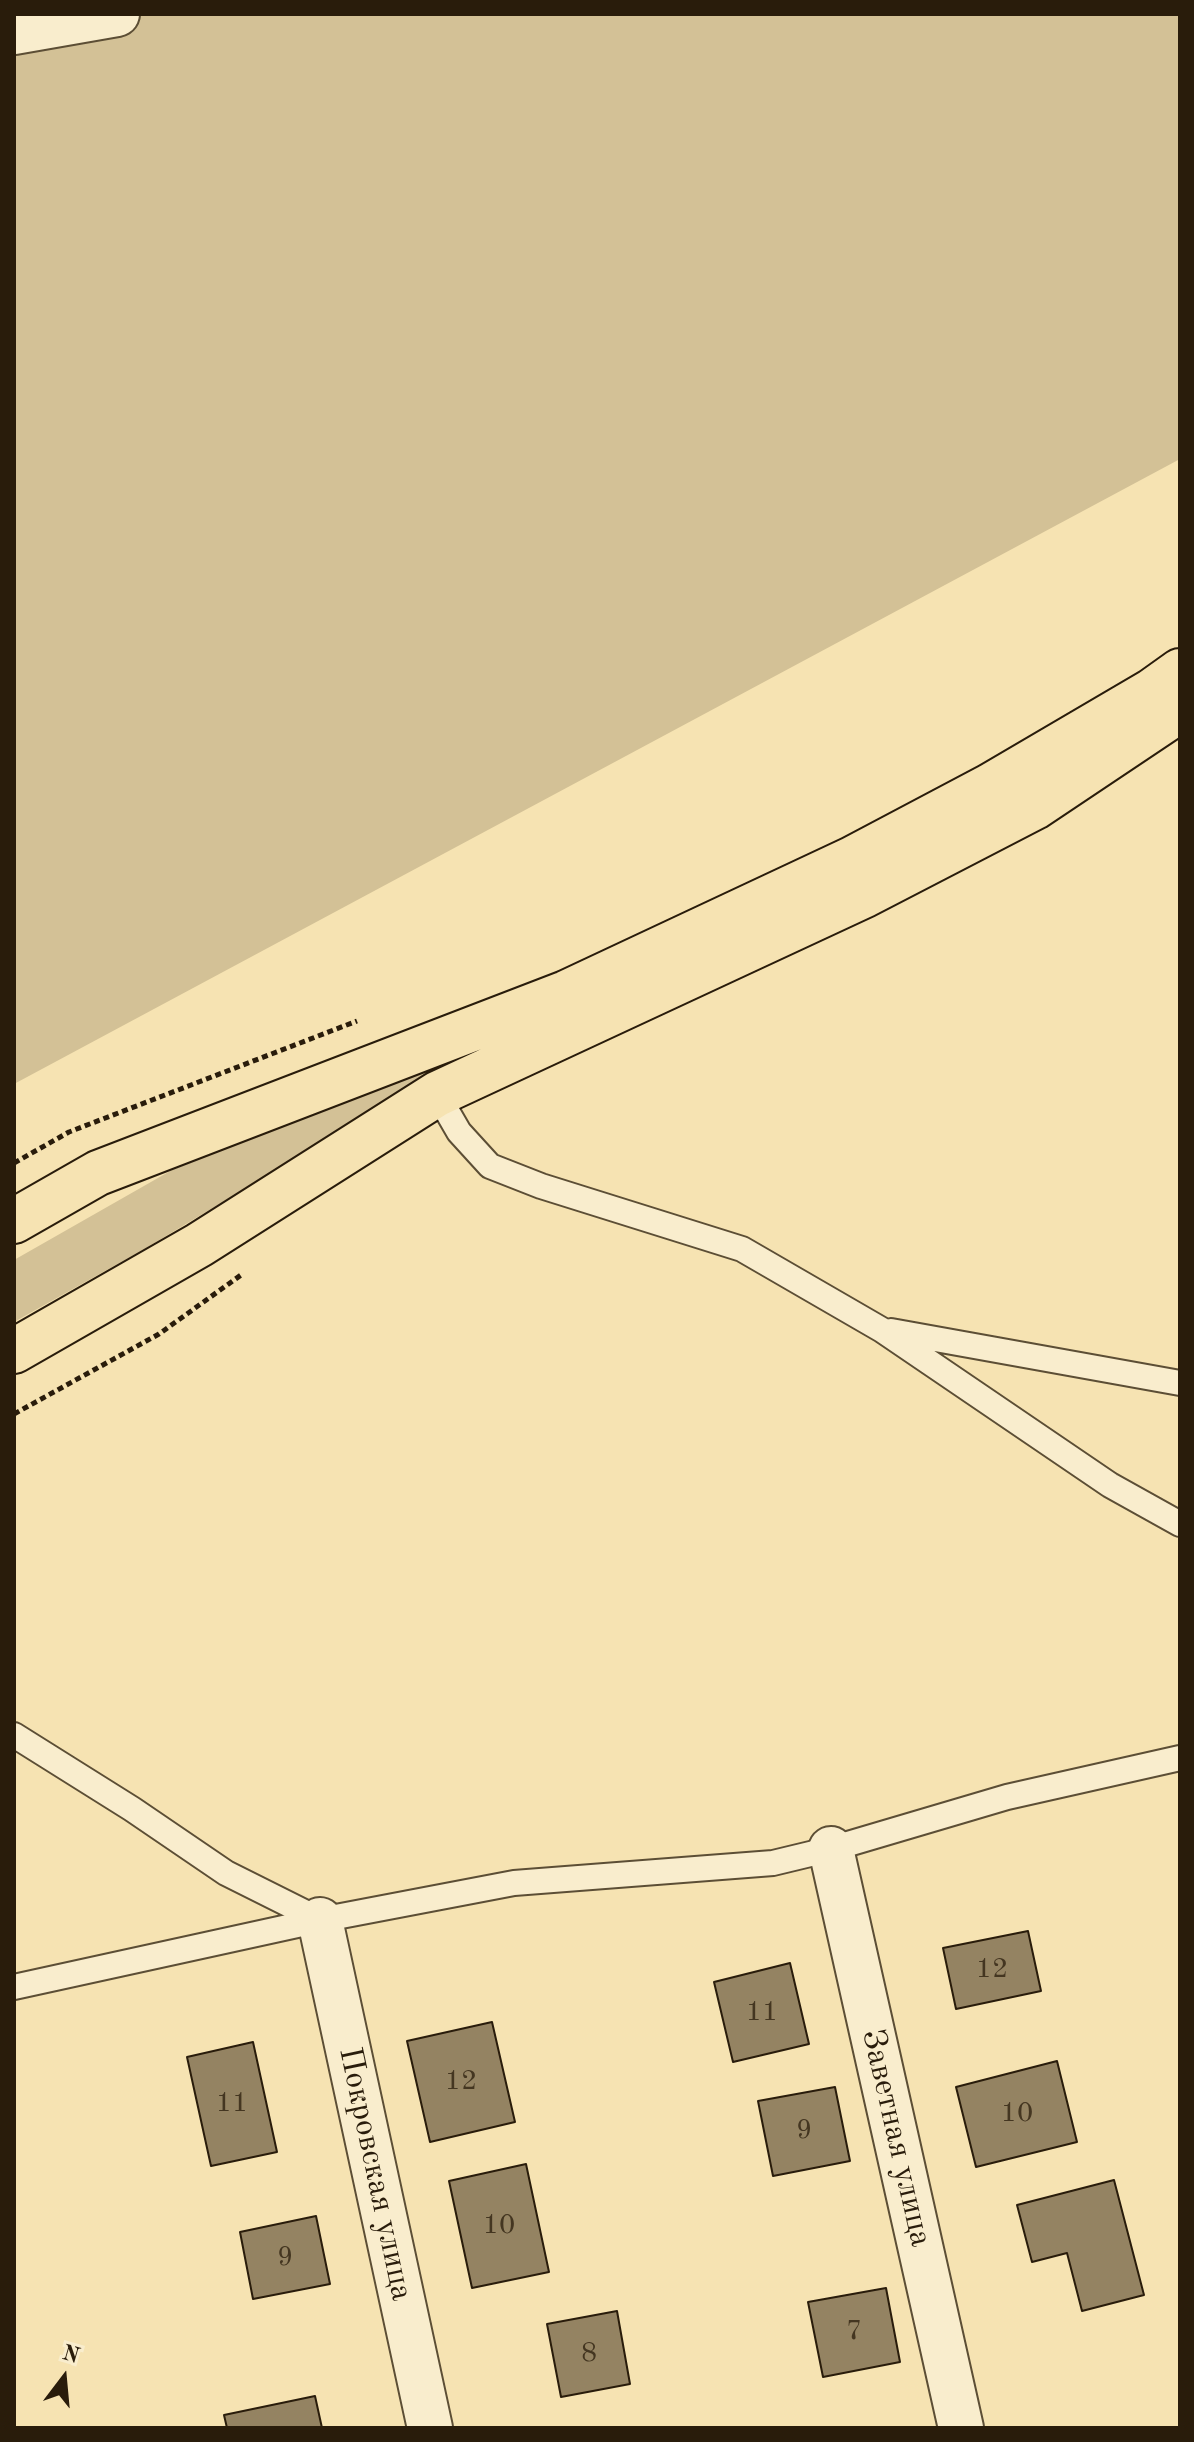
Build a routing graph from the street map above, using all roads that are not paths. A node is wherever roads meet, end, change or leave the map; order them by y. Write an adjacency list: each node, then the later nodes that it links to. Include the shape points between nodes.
1 (117, 14): 2 (street)
2 (14, 32)
3 (1180, 671): 6 (main road, via 990,786 852,859 566,993 98,1173)
4 (1180, 710): 5 (main road, via 1035,807 865,895)
5 (437, 1094): 7 (lane, via 459,1132 490,1166 742,1249); 8 (main road, via 199,1245)
6 (14, 1221)
7 (882, 1330): 9 (lane); 10 (lane, via 1110,1485)
8 (14, 1351)
9 (1180, 1383)
10 (1180, 1524)
11 (14, 1735): 14 (lane, via 226,1873)
12 (1180, 1758): 13 (lane, via 1007,1797)
13 (831, 1849): 14 (lane, via 773,1863 514,1883); 17 (street, Заветная улица)
14 (320, 1920): 15 (lane); 16 (street, Покровская улица)
15 (14, 1987)
16 (430, 2428)
17 (961, 2428)

